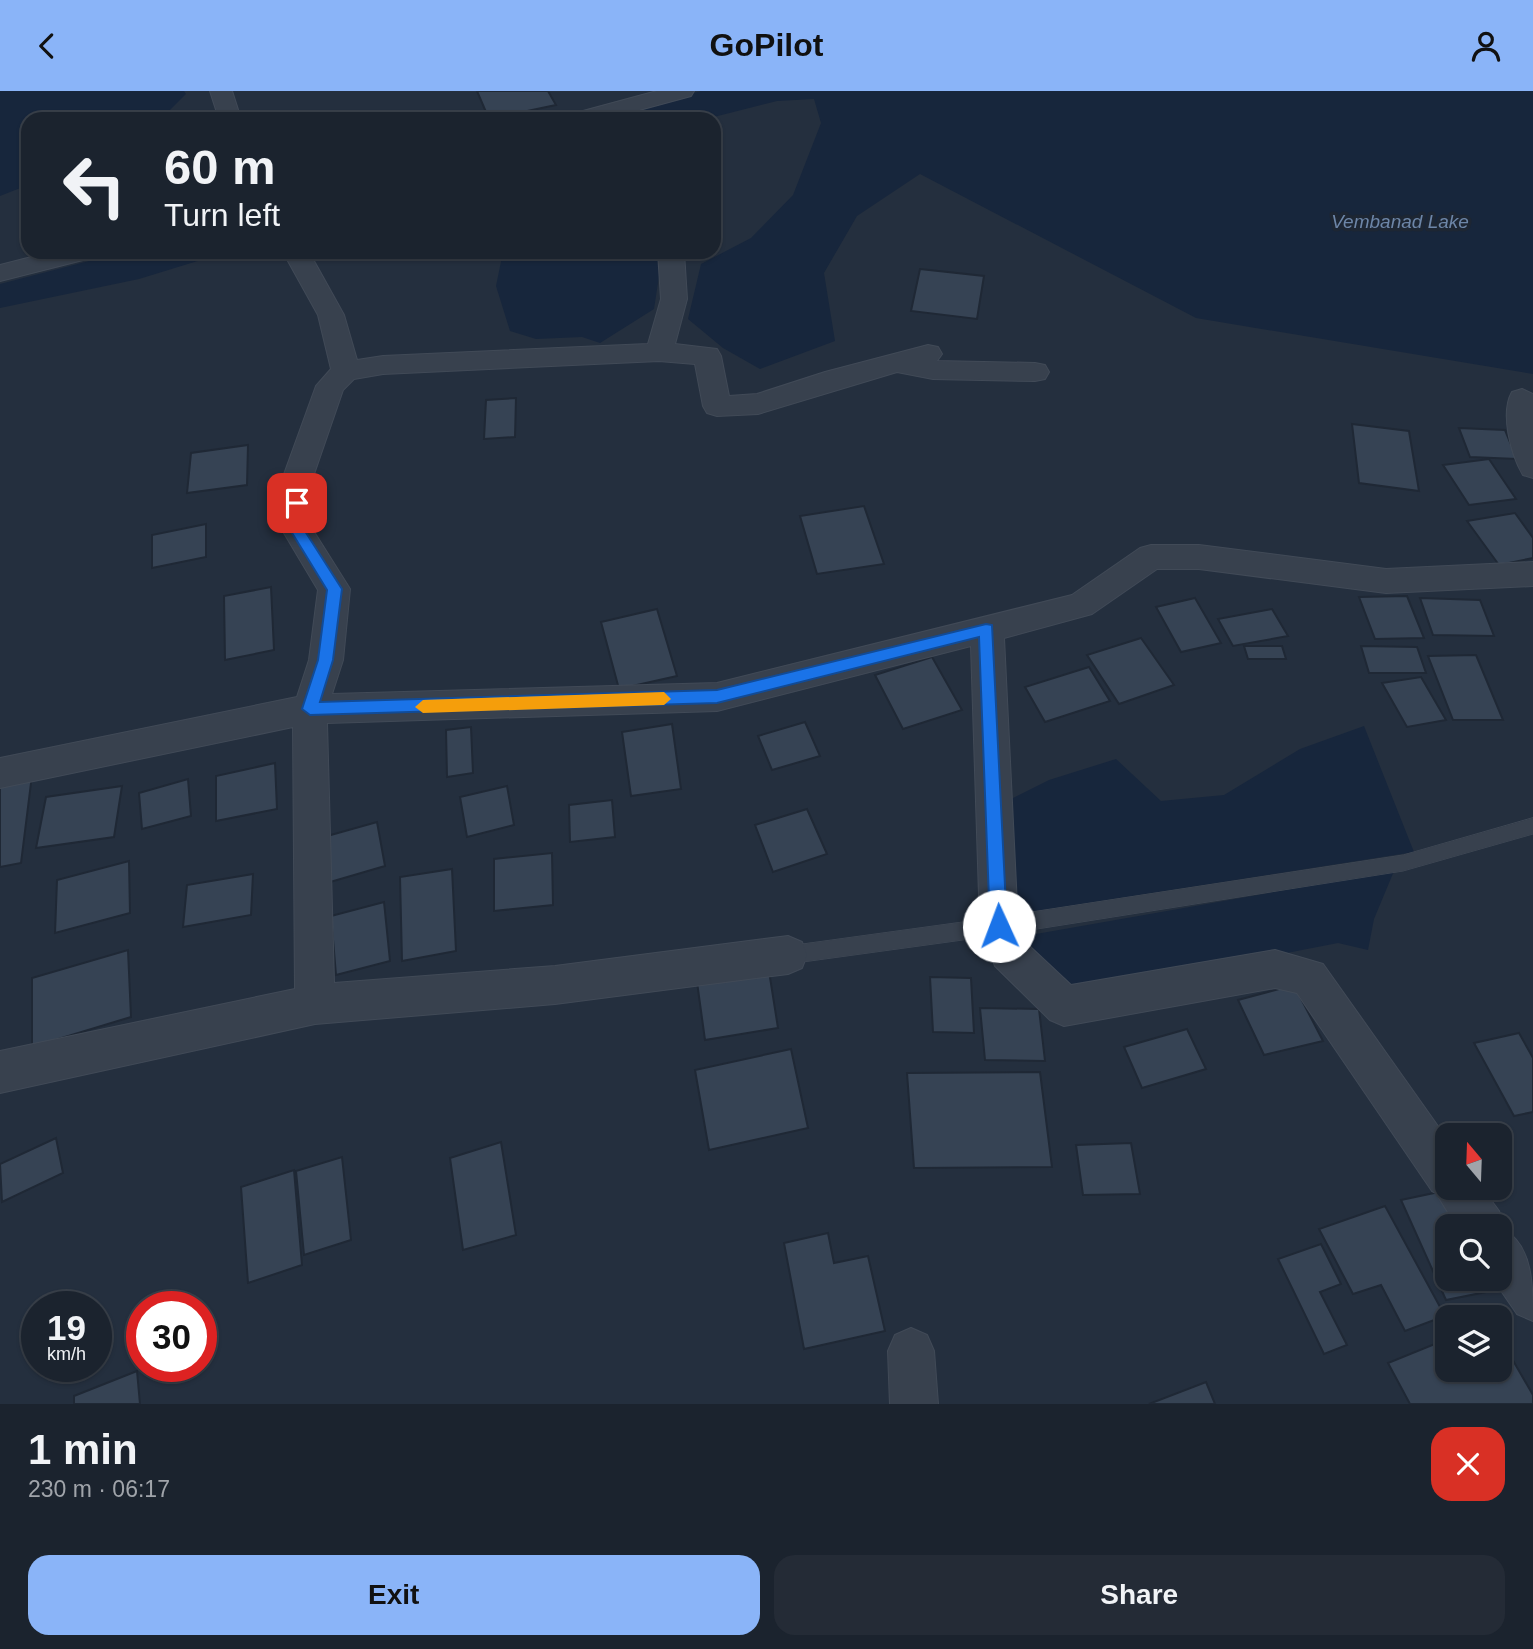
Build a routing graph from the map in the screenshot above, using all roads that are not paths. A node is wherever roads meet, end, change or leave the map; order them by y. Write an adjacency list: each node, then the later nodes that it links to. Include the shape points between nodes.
1 (221, 91): 3 (street)
2 (683, 91): 4 (street)
3 (228, 112)
4 (606, 112)
5 (55, 259): 8 (street)
6 (300, 259): 10 (street, via 331,315)
7 (671, 259): 9 (street, via 674,299)
8 (0, 273)
9 (659, 352): 10 (street, via 383,365); 11 (street, via 707,356 717,406 758,404 914,359 933,370)
10 (346, 371): 16 (street, via 330,386 298,477 296,528 334,589 326,660)
11 (1035, 372)
12 (1522, 399): 13 (street, via 1524,447)
13 (1533, 467)
14 (1533, 574): 15 (street, via 1386,582 1199,557 1151,557 1081,605)
15 (986, 630): 16 (street, via 717,697); 19 (street)
16 (310, 709): 17 (street); 21 (street)
17 (0, 773)
18 (1533, 826): 19 (lane, via 1402,863)
19 (999, 926): 20 (lane); 23 (street, via 1009,953 1064,1006 1275,969 1309,977)
20 (788, 955): 21 (street, via 555,985)
21 (314, 1004): 22 (street)
22 (0, 1072)
23 (1435, 1160)
24 (1512, 1268): 25 (street)
25 (1533, 1298)
26 (911, 1351): 27 (street)
27 (914, 1404)

